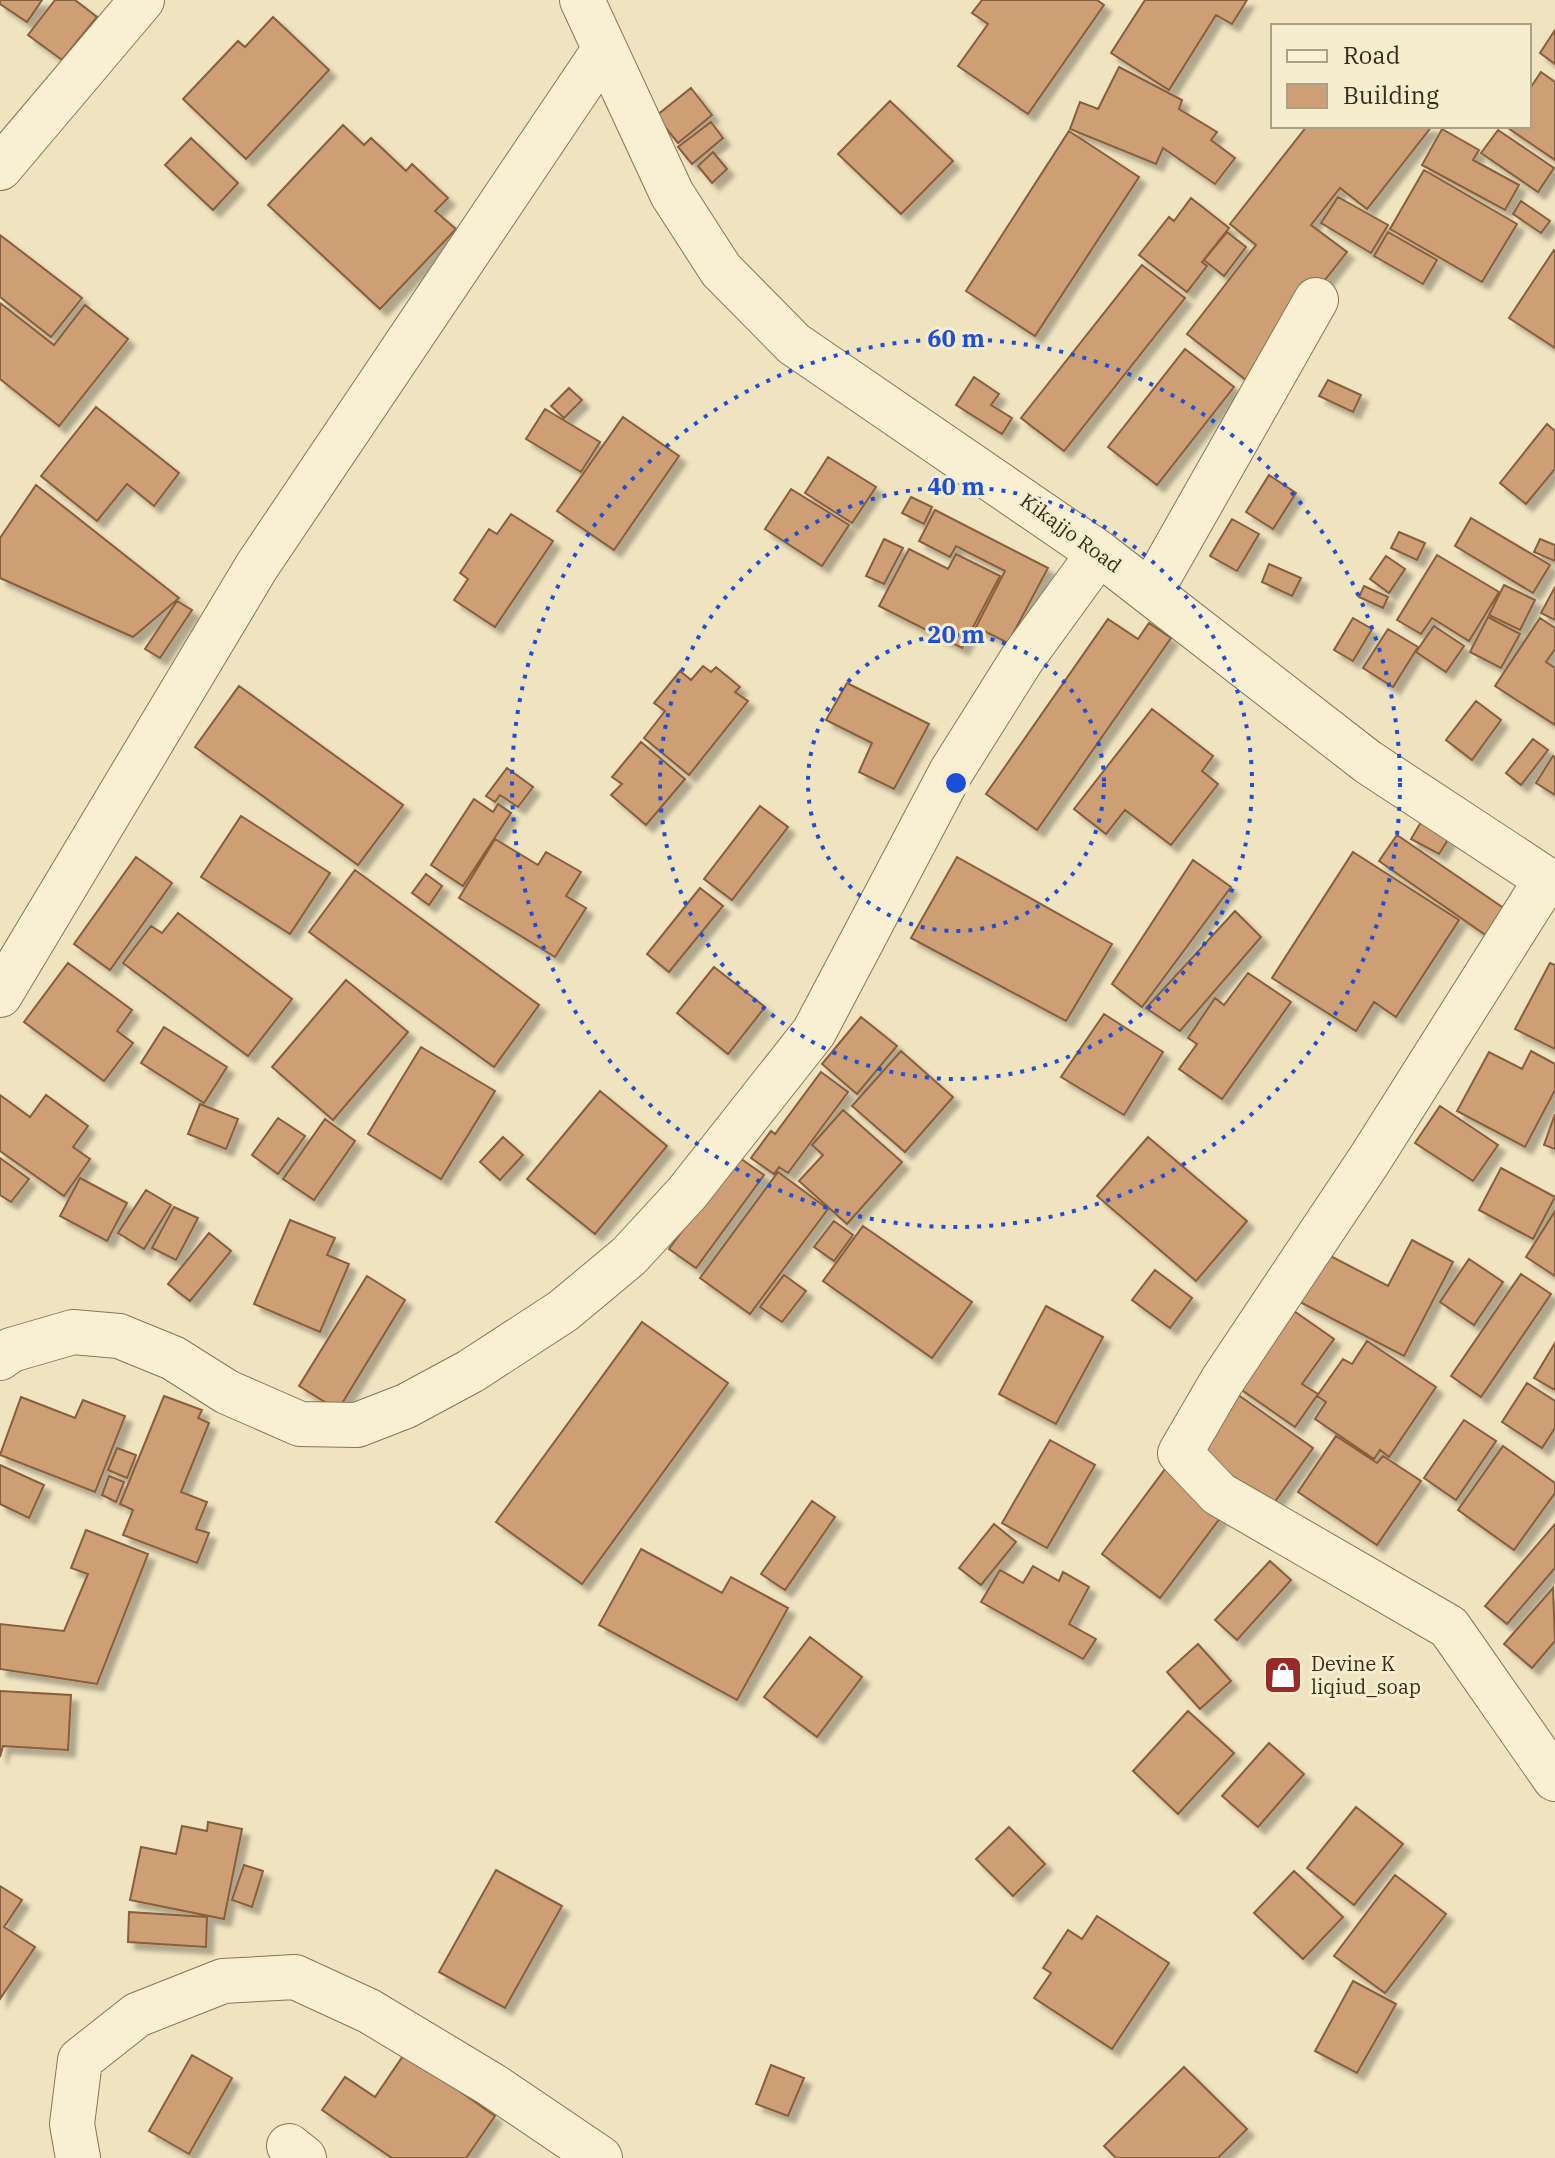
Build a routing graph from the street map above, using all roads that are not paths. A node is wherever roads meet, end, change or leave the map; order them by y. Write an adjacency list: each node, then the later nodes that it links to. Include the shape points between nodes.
1 (142, 0): 4 (street)
2 (582, 0): 3 (street, Kikajjo Road)
3 (604, 50): 6 (street, Kikajjo Road, via 672,194 721,270 741,291 794,344); 9 (street, via 257,566)
4 (0, 168)
5 (1316, 300): 7 (street)
6 (1099, 553): 7 (street, Kikajjo Road); 10 (street, via 1022,659 951,772 814,1032 687,1193 629,1256 563,1311 445,1385 357,1425 300,1424 119,1336 73,1332)
7 (1151, 591): 8 (street, Kikajjo Road, via 1368,762)
8 (1551, 883): 11 (street, via 1222,1381 1180,1453 1219,1494 1449,1627)
9 (0, 995)
10 (0, 1358)
11 (1555, 1779)
12 (78, 2158): 13 (street, via 72,2124 80,2060 137,2015 223,1981 295,1977 369,2011)
13 (600, 2158)

